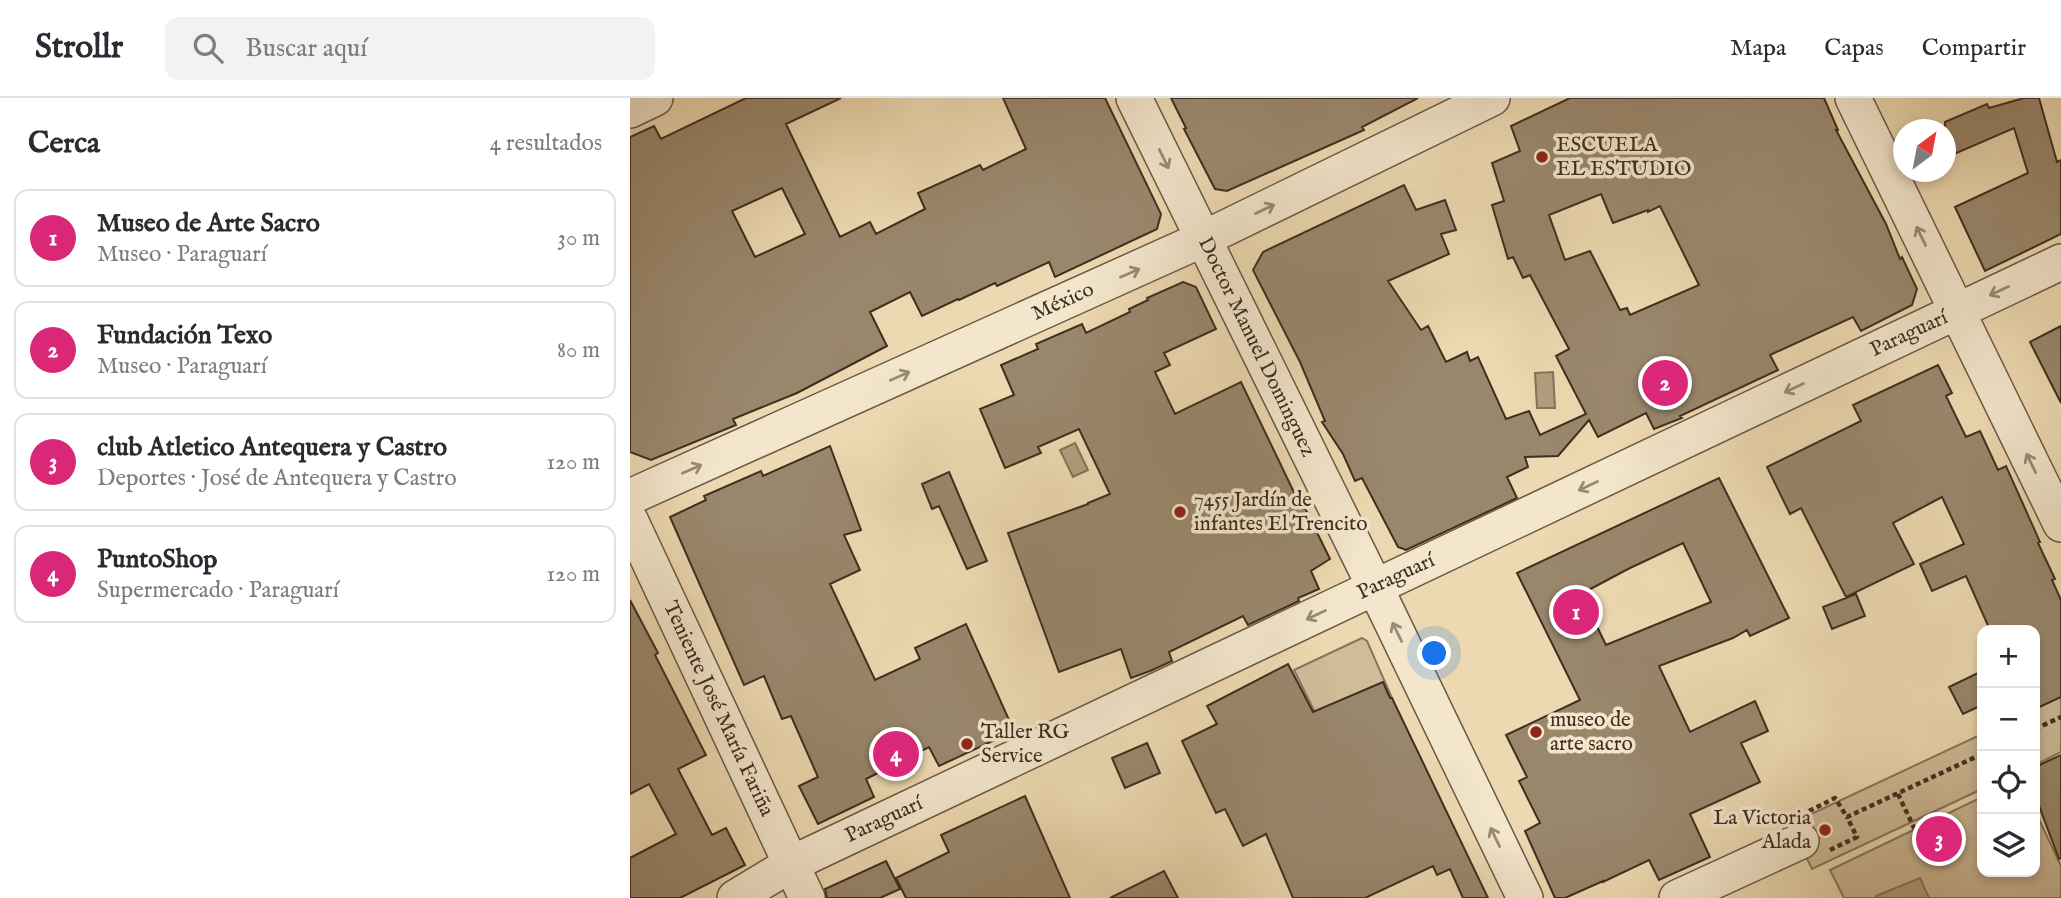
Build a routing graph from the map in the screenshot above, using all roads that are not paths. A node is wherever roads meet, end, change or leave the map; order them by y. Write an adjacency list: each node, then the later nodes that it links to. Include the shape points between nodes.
1 (655, 98): 5 (street)
2 (1134, 98): 6 (street, Doctor Manuel Dominguez, one-way to 6)
3 (1492, 98): 6 (street, México, one-way to 3)
4 (1853, 98): 8 (street, one-way to 4)
5 (630, 110)
6 (1203, 239): 9 (street, México, one-way to 6); 12 (street, Doctor Manuel Dominguez)
7 (2061, 262): 8 (street, Paraguarí, one-way to 8)
8 (1957, 311): 11 (street, one-way to 8); 12 (street, Paraguarí, one-way to 12)
9 (630, 497)
10 (630, 520): 14 (street, Teniente José María Fariña)
11 (2061, 524)
12 (1375, 587): 14 (street, Paraguarí, one-way to 14); 17 (street, Doctor Manuel Dominguez, one-way to 12)
13 (1801, 841): 18 (street)
14 (791, 864): 15 (street, Paraguarí); 16 (street, Teniente José María Fariña)
15 (734, 898)
16 (807, 898)
17 (1525, 898)
18 (1677, 898)

